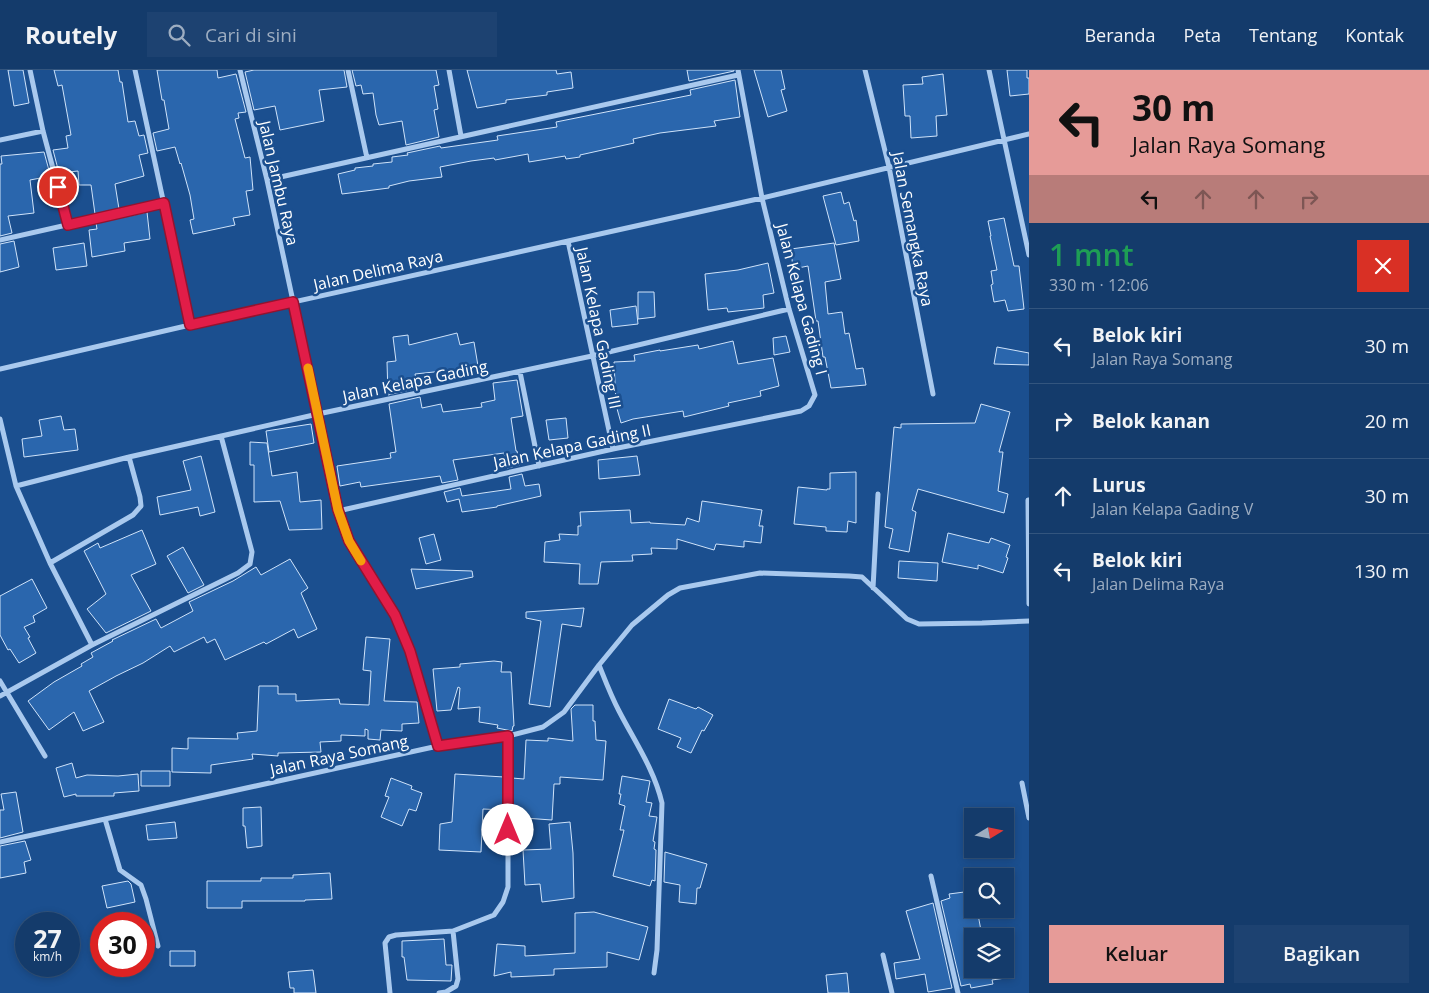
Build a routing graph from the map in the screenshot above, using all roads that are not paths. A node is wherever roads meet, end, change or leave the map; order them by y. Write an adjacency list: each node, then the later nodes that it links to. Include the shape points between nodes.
1 (30, 70): 9 (street)
2 (135, 70): 18 (street)
3 (240, 70): 16 (street, Jalan Jambu Raya)
4 (348, 70): 14 (street)
5 (449, 70): 11 (street)
6 (865, 70): 15 (street, Jalan Semangka Raya)
7 (989, 70): 12 (street)
8 (738, 72): 11 (street); 17 (street, Jalan Kelapa Gading I)
9 (43, 131): 13 (street); 19 (street)
10 (1029, 134): 12 (street, Jalan Delima Raya)
11 (462, 136): 14 (street)
12 (1005, 139): 15 (street, Jalan Delima Raya); 22 (street)
13 (0, 140)
14 (367, 158): 16 (street)
15 (889, 167): 17 (street, Jalan Delima Raya); 29 (street, Jalan Semangka Raya)
16 (267, 180): 23 (street, Jalan Jambu Raya)
17 (762, 198): 21 (street, Jalan Delima Raya); 24 (street, Jalan Kelapa Gading I)
18 (164, 203): 19 (street); 25 (street)
19 (68, 225): 20 (street)
20 (0, 240)
21 (568, 240): 23 (street, Jalan Delima Raya); 26 (street, Jalan Kelapa Gading III)
22 (1029, 255)
23 (293, 302): 25 (street, Jalan Delima Raya); 31 (street, Jalan Jambu Raya)
24 (789, 309): 26 (street, Jalan Kelapa Gading); 30 (street, Jalan Kelapa Gading I, via 815,395)
25 (190, 325): 27 (street, Jalan Delima Raya)
26 (592, 356): 28 (street, Jalan Kelapa Gading); 34 (street, Jalan Kelapa Gading III)
27 (0, 369)
28 (520, 372): 31 (street, Jalan Kelapa Gading); 36 (street)
29 (933, 394)
30 (809, 406): 34 (street, Jalan Kelapa Gading II)
31 (318, 414): 33 (street, Jalan Kelapa Gading); 40 (street, Jalan Jambu Raya)
32 (0, 419): 37 (street)
33 (221, 436): 35 (street, Jalan Kelapa Gading); 45 (street, via 252,552 250,564 238,573)
34 (612, 449): 36 (street, Jalan Kelapa Gading II)
35 (129, 457): 37 (street, Jalan Kelapa Gading); 41 (street, via 141,506 133,515)
36 (539, 466): 40 (street, Jalan Kelapa Gading II)
37 (16, 486): 41 (street)
38 (878, 494): 42 (street)
39 (1028, 500): 43 (street)
40 (338, 510): 51 (street, Jalan Jambu Raya, via 349,541 392,609 410,651)
41 (50, 563): 45 (street)
42 (873, 588): 44 (street, Jalan Raya Somang, via 907,620 918,624); 46 (street, Jalan Raya Somang, via 862,577 760,573 680,588 632,625)
43 (1029, 604)
44 (1029, 621)
45 (92, 645): 48 (street)
46 (599, 664): 50 (street, Jalan Raya Somang, via 564,712 543,728); 61 (street, via 652,771 662,803)
47 (0, 681): 48 (street)
48 (6, 693): 49 (street); 52 (street)
49 (0, 696)
50 (508, 736): 51 (street, Jalan Raya Somang); 58 (street, via 508,887 494,915)
51 (438, 746): 55 (street, Jalan Raya Somang)
52 (46, 756)
53 (1022, 783): 54 (street)
54 (1029, 818)
55 (105, 819): 56 (street, Jalan Raya Somang); 59 (street, via 120,870 141,885)
56 (0, 842)
57 (931, 876): 65 (street)
58 (453, 931): 62 (street, via 389,937 385,943); 63 (street, via 458,979 456,986)
59 (158, 946)
60 (883, 955): 64 (street)
61 (654, 973)
62 (390, 993)
63 (439, 993)
64 (892, 993)
65 (958, 993)

